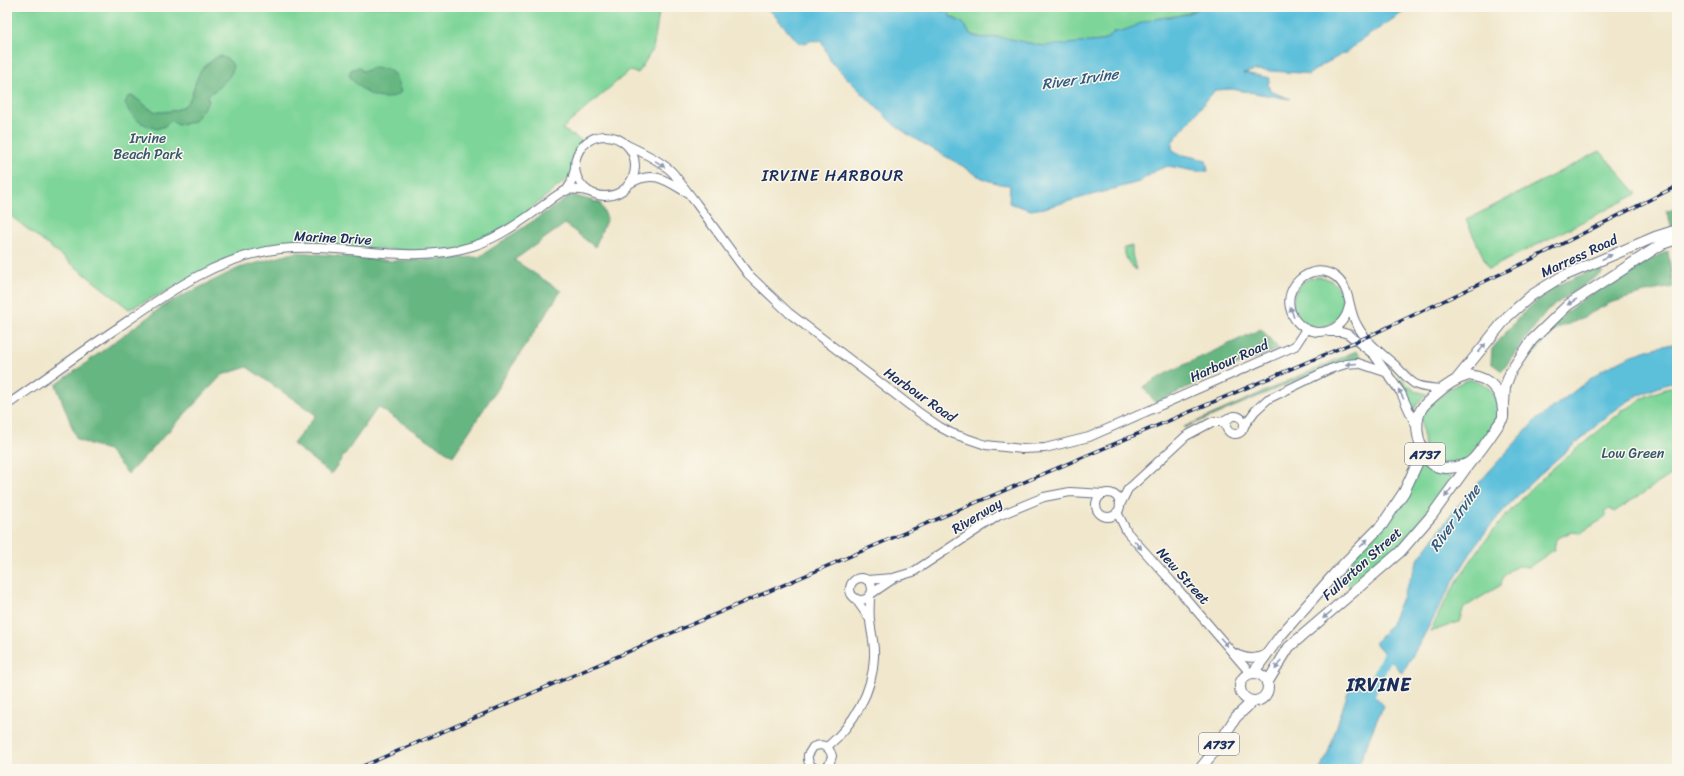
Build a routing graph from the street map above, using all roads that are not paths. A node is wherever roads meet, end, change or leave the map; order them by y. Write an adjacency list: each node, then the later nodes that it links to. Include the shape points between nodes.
1 (627, 145): 2 (street, via 610,136 592,139 578,153); 3 (street, via 634,158 635,169); 6 (street, Harbour Road, one-way to 6, via 643,152 672,172)
2 (576, 162): 4 (street); 5 (street, via 579,181)
3 (630, 184): 5 (street, via 618,193 605,196); 6 (street, Harbour Road, via 637,179 657,177)
4 (566, 191): 5 (street); 15 (street, Marine Drive, via 508,230 465,248 413,255 312,247 279,249 246,256 214,267 154,302)
5 (590, 192)
6 (686, 192): 10 (street, Harbour Road, via 748,274 789,313 917,411 951,433 986,445 1002,448 1045,448 1089,437 1295,346)
7 (1677, 230): 13 (main road, Marress Road / A737, one-way to 7, via 1508,316 1532,295 1567,275)
8 (1677, 239): 16 (main road, Marress Road / A737, one-way to 16, via 1662,244 1568,305 1532,340 1511,371 1505,387)
9 (1349, 306): 10 (street, one-way to 9, via 1295,320 1289,300 1292,287 1305,275 1321,272 1335,276 1343,283 1348,294); 11 (street, via 1346,317 1338,326); 14 (street, via 1356,325 1367,340 1404,374 1416,384)
10 (1306, 329): 11 (street)
11 (1326, 332): 12 (street, via 1348,334 1374,355)
12 (1388, 373): 19 (street, one-way to 19, via 1358,364 1346,364 1330,369 1268,399 1254,411); 20 (street, one-way to 12, via 1401,393)
13 (1457, 379): 14 (main road, A737); 16 (main road, A737, via 1469,375 1481,377 1489,382 1501,399)
14 (1441, 389): 20 (main road, A737, via 1422,407)
15 (7, 405)
16 (1504, 410): 23 (main road, A737, via 1503,418)
17 (1228, 418): 18 (street); 19 (street, via 1239,416); 21 (street)
18 (1205, 426): 21 (street); 24 (street, via 1186,436)
19 (1244, 426): 21 (street, via 1238,434)
20 (1418, 429): 22 (main road, A737)
21 (1227, 430)
22 (1423, 451): 23 (main road, A737, via 1434,465 1443,468 1463,466); 35 (main road, Fullerton Street / A737, one-way to 22, via 1332,577 1382,525 1404,492)
23 (1471, 461): 37 (main road, Fullerton Street / A737, one-way to 37, via 1432,515 1400,552 1289,647)
24 (1128, 490): 26 (street); 28 (street)
25 (1081, 494): 26 (street, Riverway); 27 (street, Riverway); 29 (street, Riverway, via 1070,492 1044,497 998,516 927,564 913,572)
26 (1108, 494): 27 (street, via 1099,498); 28 (street, via 1118,498)
27 (1096, 503): 28 (street, via 1099,513 1105,516 1112,516)
28 (1119, 509): 34 (street, New Street, one-way to 34, via 1127,532)
29 (893, 578): 30 (street, Riverway); 31 (street, Riverway)
30 (868, 580): 31 (street); 32 (street, via 861,578 853,582 851,588)
31 (871, 595): 32 (street, via 864,600); 33 (street)
32 (854, 597): 33 (street)
33 (870, 618): 41 (street, via 874,657 872,678 865,698 850,723)
34 (1234, 653): 35 (street, via 1250,658); 36 (street, New Street)
35 (1267, 654): 36 (main road, Fullerton Street / A737)
36 (1251, 673): 37 (main road, via 1262,676); 38 (main road, A737, via 1240,683 1239,688)
37 (1267, 683): 39 (main road, A737, via 1268,690 1264,697)
38 (1243, 697): 39 (main road); 40 (main road, A737)
39 (1252, 702): 40 (main road, A737)
40 (1236, 717): 45 (main road, A737)
41 (829, 749): 42 (street, via 821,745 813,747 808,755); 44 (street, via 832,761)
42 (807, 766): 43 (street)
43 (817, 769)
44 (823, 769)
45 (1200, 769)

